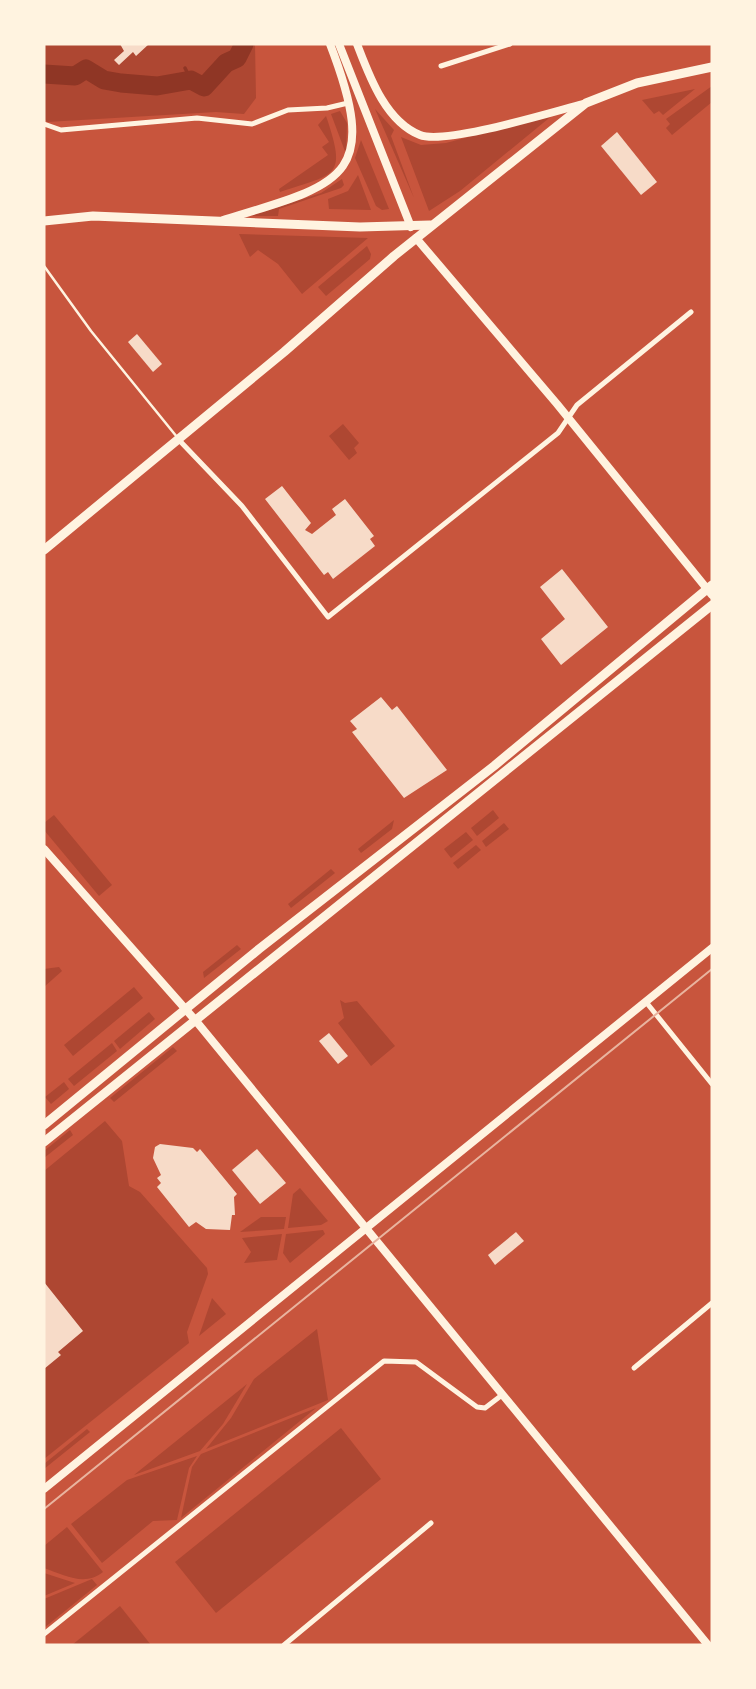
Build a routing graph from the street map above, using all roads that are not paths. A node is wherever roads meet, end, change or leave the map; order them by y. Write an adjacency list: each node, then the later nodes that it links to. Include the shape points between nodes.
1 (330, 44): 7 (main road)
2 (339, 44): 13 (main road)
3 (357, 44): 8 (main road, via 374,86 389,108 410,129 426,137)
4 (510, 44): 5 (street)
5 (441, 66)
6 (712, 66): 8 (main road, via 637,83)
7 (348, 103): 9 (street, via 288,110 252,124 197,118 61,130); 11 (main road, via 351,148 337,177 299,195)
8 (586, 103): 12 (main road)
9 (44, 124)
10 (44, 221): 11 (main road, via 93,216)
11 (213, 223): 13 (main road)
12 (432, 224): 13 (main road); 14 (main road)
13 (411, 227): 14 (main road)
14 (416, 238): 17 (main road); 18 (main road)
15 (44, 266): 18 (lane)
16 (691, 312): 17 (street, via 577,405)
17 (568, 418): 18 (street, via 558,433 328,617 242,506); 20 (main road)
18 (178, 439): 19 (main road)
19 (44, 550)
20 (711, 590): 25 (main road)
21 (712, 605): 26 (main road)
22 (44, 849): 25 (main road)
23 (712, 948): 24 (main road)
24 (646, 1002): 27 (street); 30 (main road)
25 (186, 1010): 26 (main road); 28 (main road)
26 (195, 1021): 29 (main road); 30 (main road)
27 (712, 1084)
28 (44, 1125)
29 (44, 1142)
30 (365, 1229): 33 (main road); 34 (main road)
31 (712, 1303): 32 (street)
32 (634, 1368)
33 (502, 1395): 36 (street, via 485,1408 477,1407 416,1362 384,1361); 38 (main road)
34 (44, 1489)
35 (431, 1523): 37 (street)
36 (44, 1634)
37 (287, 1644)
38 (708, 1645)

